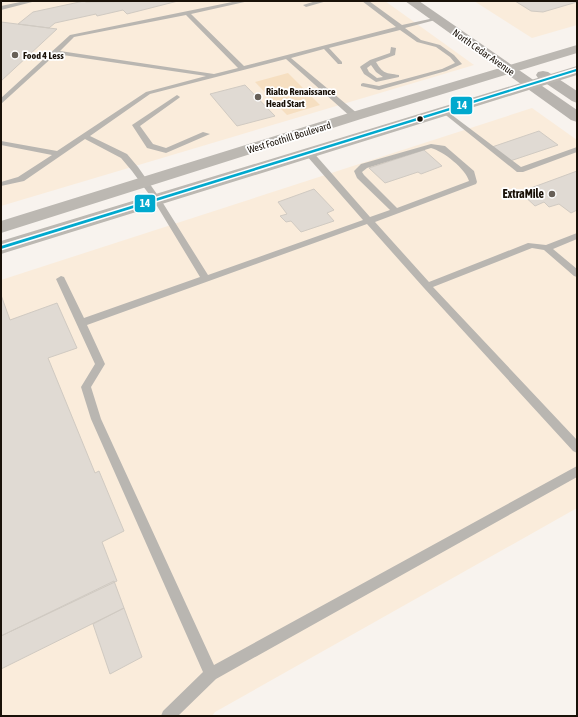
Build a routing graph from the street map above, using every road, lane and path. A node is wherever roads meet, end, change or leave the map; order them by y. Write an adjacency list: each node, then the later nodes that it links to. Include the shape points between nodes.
1 (33, 1): 8 (lane)
2 (246, 1): 9 (lane)
3 (324, 1): 7 (lane)
4 (365, 1): 12 (lane)
5 (411, 1): 11 (main road, North Cedar Avenue)
6 (432, 1): 10 (main road, North Cedar Avenue)
7 (306, 5)
8 (1, 8)
9 (188, 13): 16 (lane, via 72,36); 23 (lane)
10 (457, 17)
11 (437, 18): 12 (lane); 24 (main road, North Cedar Avenue)
12 (401, 28): 13 (lane); 19 (lane, via 419,41 438,46)
13 (326, 48): 18 (lane); 21 (lane)
14 (393, 48): 20 (lane, via 393,54)
15 (577, 49): 22 (main road, West Foothill Boulevard)
16 (54, 52): 26 (lane); 33 (lane)
17 (513, 54): 22 (main road, North Cedar Avenue)
18 (288, 58): 23 (lane); 35 (lane)
19 (456, 60): 27 (lane); 30 (lane, via 459,64 444,70 379,88)
20 (372, 61): 27 (lane, via 378,71); 27 (lane, via 363,67 366,74 376,80)
21 (340, 63)
22 (527, 64): 24 (main road, West Foothill Boulevard); 28 (main road, North Cedar Avenue)
23 (243, 69): 26 (lane)
24 (509, 70): 29 (main road, North Cedar Avenue); 35 (main road, West Foothill Boulevard)
25 (577, 70): 28 (main road, West Foothill Boulevard)
26 (218, 76): 38 (lane, via 148,93)
27 (390, 78)
28 (548, 79): 29 (main road, West Foothill Boulevard); 32 (main road, North Cedar Avenue)
29 (530, 84): 34 (main road, West Foothill Boulevard); 36 (main road, North Cedar Avenue)
30 (363, 85)
31 (177, 97): 37 (lane, via 136,125 150,146 166,151)
32 (577, 98)
33 (1, 102)
34 (444, 111): 40 (lane, via 520,170); 41 (main road, West Foothill Boulevard)
35 (355, 116): 43 (main road, West Foothill Boulevard)
36 (577, 117)
37 (206, 134)
38 (86, 136): 42 (lane); 43 (lane, via 124,156)
39 (1, 142): 42 (lane)
40 (575, 152)
41 (309, 153): 45 (main road, West Foothill Boulevard); 47 (lane)
42 (59, 154): 44 (lane, via 21,179)
43 (144, 182): 45 (lane); 48 (main road, West Foothill Boulevard)
44 (1, 184)
45 (157, 200): 50 (main road, West Foothill Boulevard); 53 (lane)
46 (395, 211): 46 (lane, via 469,184 474,178 438,147 425,146 364,166 358,172 360,176); 47 (lane)
47 (368, 220): 53 (lane); 55 (lane)
48 (1, 227)
49 (577, 236): 51 (lane)
50 (1, 248)
51 (547, 248): 52 (lane); 55 (lane, via 531,245)
52 (577, 274)
53 (206, 279): 56 (lane)
54 (61, 280): 56 (lane)
55 (427, 286): 57 (lane)
56 (82, 323): 59 (lane, via 100,364 86,387 96,420)
57 (577, 448)
58 (577, 471): 59 (lane)
59 (210, 674): 60 (lane)
60 (168, 716)

